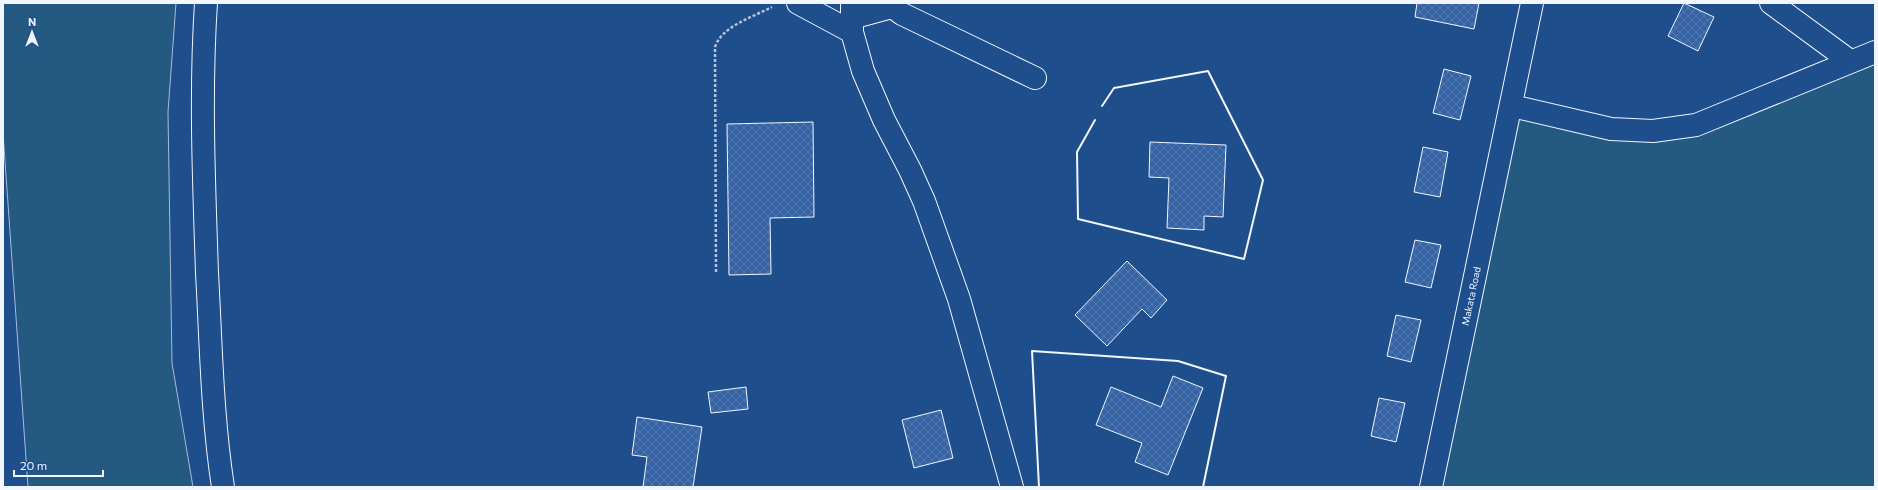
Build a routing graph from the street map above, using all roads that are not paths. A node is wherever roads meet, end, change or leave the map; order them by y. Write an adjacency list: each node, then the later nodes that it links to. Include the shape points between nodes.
1 (206, 3): 11 (main road, via 203,45 203,161 215,424)
2 (798, 3): 6 (main road)
3 (1532, 3): 10 (main road, Makata Road)
4 (1771, 3): 8 (main road)
5 (889, 5): 6 (main road); 9 (main road, via 902,14)
6 (852, 18): 12 (main road, via 863,71 924,201 959,299)
7 (1875, 52): 8 (main road)
8 (1850, 61): 10 (main road, via 1696,125 1652,131 1611,129)
9 (1035, 78)
10 (1512, 106): 13 (main road, Makata Road)
11 (223, 487)
12 (1012, 487)
13 (1431, 487)

